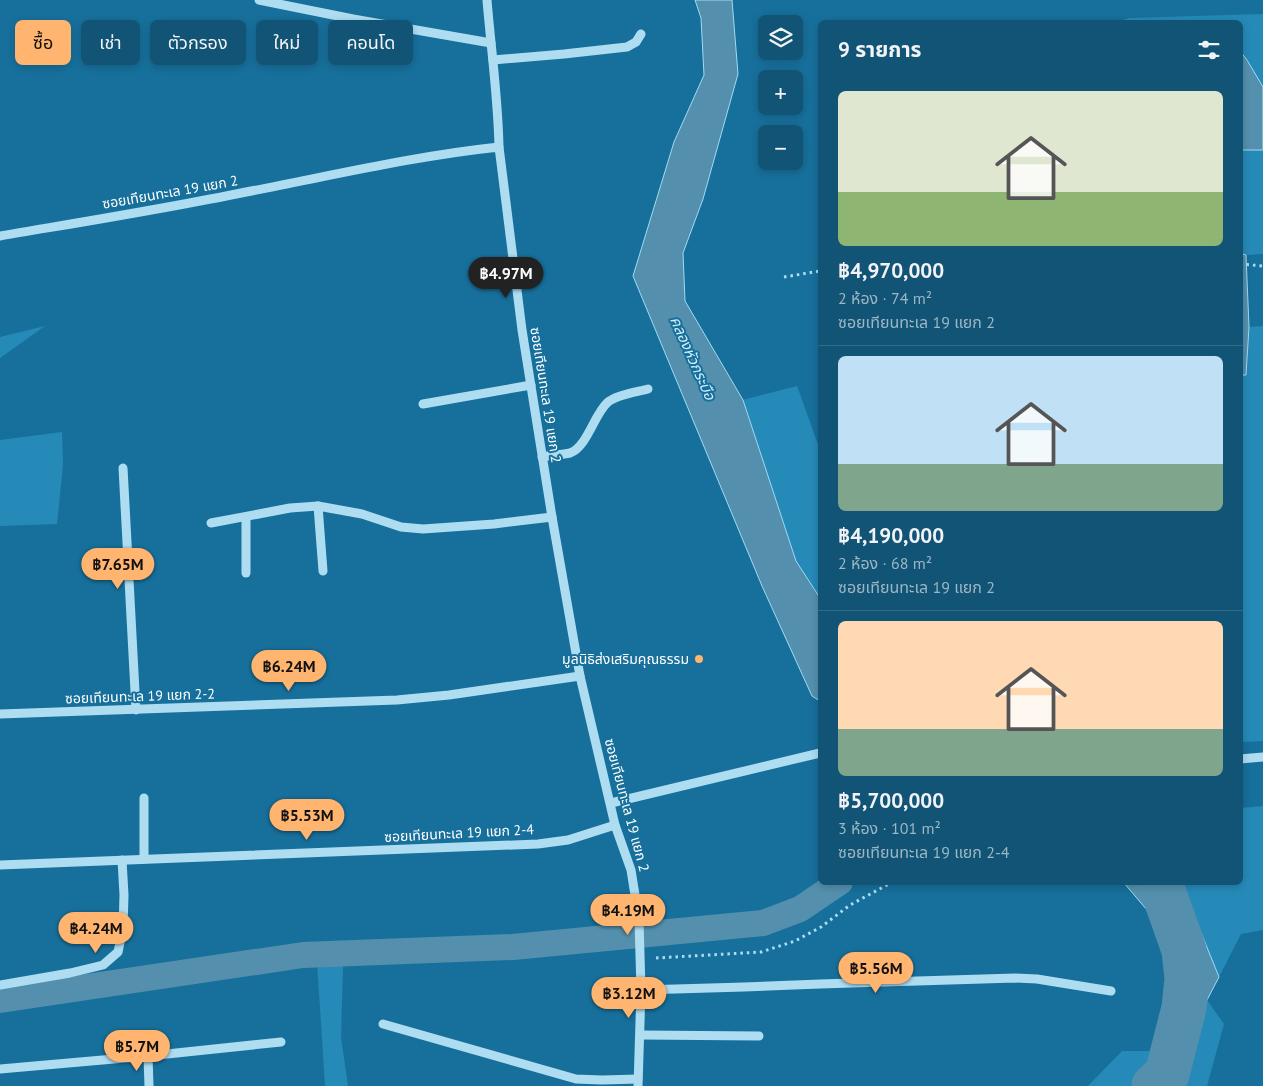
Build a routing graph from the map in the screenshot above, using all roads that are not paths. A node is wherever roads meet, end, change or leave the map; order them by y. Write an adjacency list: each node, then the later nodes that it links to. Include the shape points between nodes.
1 (259, 0): 4 (street)
2 (487, 0): 4 (street)
3 (641, 34): 5 (street, via 627,47)
4 (491, 43): 5 (street)
5 (493, 60): 6 (street)
6 (500, 147): 7 (street, ซอยเทียนทะเล 19 แยก 2, via 421,158 214,199); 8 (street, ซอยเทียนทะเล 19 แยก 2)
7 (0, 236)
8 (531, 386): 10 (street); 11 (street, ซอยเทียนทะเล 19 แยก 2)
9 (648, 389): 11 (street, via 608,402 580,446 571,452)
10 (422, 404)
11 (542, 456): 15 (street, ซอยเทียนทะเล 19 แยก 2)
12 (124, 468): 20 (street)
13 (318, 506): 14 (street); 15 (street, via 362,514 401,527 423,529); 17 (street)
14 (246, 517): 16 (street); 18 (street)
15 (552, 517): 19 (street, ซอยเทียนทะเล 19 แยก 2)
16 (212, 523)
17 (323, 571)
18 (246, 574)
19 (580, 676): 20 (street, ซอยเทียนทะเล 19 แยก 2-2, via 449,696); 26 (street, ซอยเทียนทะเล 19 แยก 2)
20 (136, 710): 21 (street, ซอยเทียนทะเล 19 แยก 2-2)
21 (0, 714)
22 (818, 753): 26 (street)
23 (1263, 757): 24 (street)
24 (1243, 759)
25 (144, 798): 29 (street)
26 (610, 803): 27 (street, ซอยเทียนทะเล 19 แยก 2)
27 (616, 825): 29 (street, ซอยเทียนทะเล 19 แยก 2-4, via 568,840 538,844); 32 (street, ซอยเทียนทะเล 19 แยก 2, via 631,870 639,920)
28 (122, 860): 29 (street, ซอยเทียนทะเล 19 แยก 2-4); 30 (street, ซอยเทียนทะเล 19 แยก 2-4); 31 (street, via 123,928 118,952 103,965 70,974)
29 (144, 860)
30 (0, 864)
31 (0, 985)
32 (641, 990): 33 (street, via 1037,978); 35 (street, ซอยเทียนทะเล 19 แยก 2)
33 (1111, 991)
34 (383, 1024): 40 (street, via 576,1079)
35 (640, 1035): 36 (street); 40 (street, ซอยเทียนทะเล 19 แยก 2)
36 (759, 1036)
37 (281, 1042): 38 (street)
38 (148, 1056): 39 (street); 41 (street)
39 (0, 1069)
40 (638, 1082)
41 (149, 1086)

